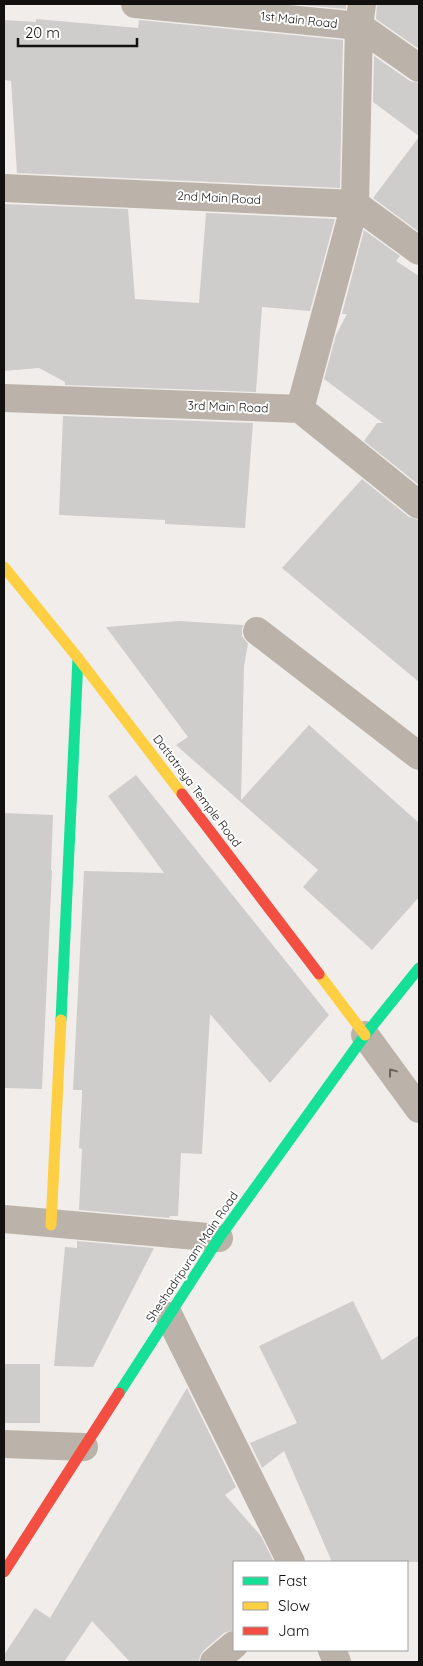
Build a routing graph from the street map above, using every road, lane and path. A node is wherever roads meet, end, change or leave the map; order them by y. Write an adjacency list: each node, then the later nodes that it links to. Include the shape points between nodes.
1 (136, 4): 2 (street, 1st Main Road)
2 (361, 15): 3 (street, 1st Main Road); 5 (street)
3 (419, 68)
4 (4, 188): 5 (street, 2nd Main Road)
5 (355, 204): 6 (street); 8 (street)
6 (419, 251)
7 (4, 398): 8 (street, 3rd Main Road)
8 (300, 409): 9 (street)
9 (419, 505)
10 (4, 566): 12 (street, Dattatreya Temple Road)
11 (257, 631): 13 (street)
12 (78, 658): 15 (street, Dattatreya Temple Road); 18 (street)
13 (419, 756)
14 (419, 968): 15 (street, Sheshadripuram Main Road)
15 (365, 1036): 16 (street, one-way to 15); 19 (street, Sheshadripuram Main Road)
16 (419, 1109)
17 (4, 1220): 18 (street)
18 (51, 1225): 19 (street)
19 (219, 1238): 20 (street, Sheshadripuram Main Road)
20 (169, 1316): 22 (street, Sheshadripuram Main Road); 23 (street)
21 (4, 1444): 22 (street)
22 (84, 1447): 24 (street, Sheshadripuram Main Road)
23 (291, 1561)
24 (4, 1572)
25 (233, 1645): 26 (street)
26 (214, 1662)

